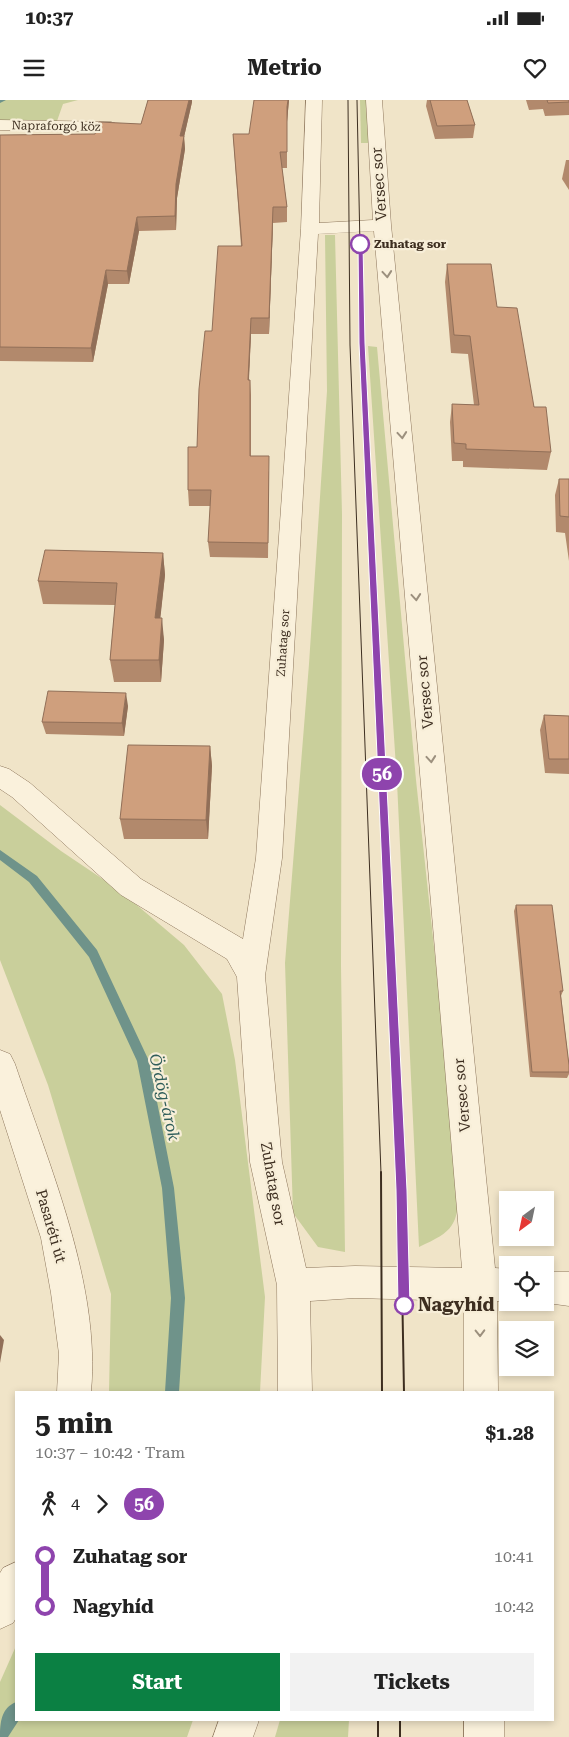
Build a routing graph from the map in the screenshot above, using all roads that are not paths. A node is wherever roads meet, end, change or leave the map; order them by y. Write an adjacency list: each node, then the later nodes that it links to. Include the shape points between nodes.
1 (314, 100): 6 (street, Zuhatag sor)
2 (374, 100): 5 (street, Versec sor)
3 (0, 125): 4 (street, Napraforgó köz)
4 (111, 127)
5 (382, 225): 6 (street); 11 (street, Versec sor, one-way to 11)
6 (310, 229): 8 (street, Zuhatag sor, via 269,858)
7 (0, 776): 8 (street, Zuhatag sor, via 21,790 131,887 237,950)
8 (251, 976): 10 (street, Zuhatag sor, via 266,1162)
9 (0, 1064): 14 (street, Pasaréti út, via 57,1238 76,1354)
10 (293, 1285): 11 (street, via 355,1282); 15 (street, Zuhatag sor)
11 (494, 1285): 16 (street, Versec sor, one-way to 16)
12 (554, 1288): 13 (street)
13 (569, 1289)
14 (74, 1391)
15 (295, 1391)
16 (481, 1391)
17 (15, 1583): 18 (street)
18 (0, 1610)
19 (239, 1721): 21 (street)
20 (484, 1721): 22 (street)
21 (233, 1737)
22 (484, 1737)

